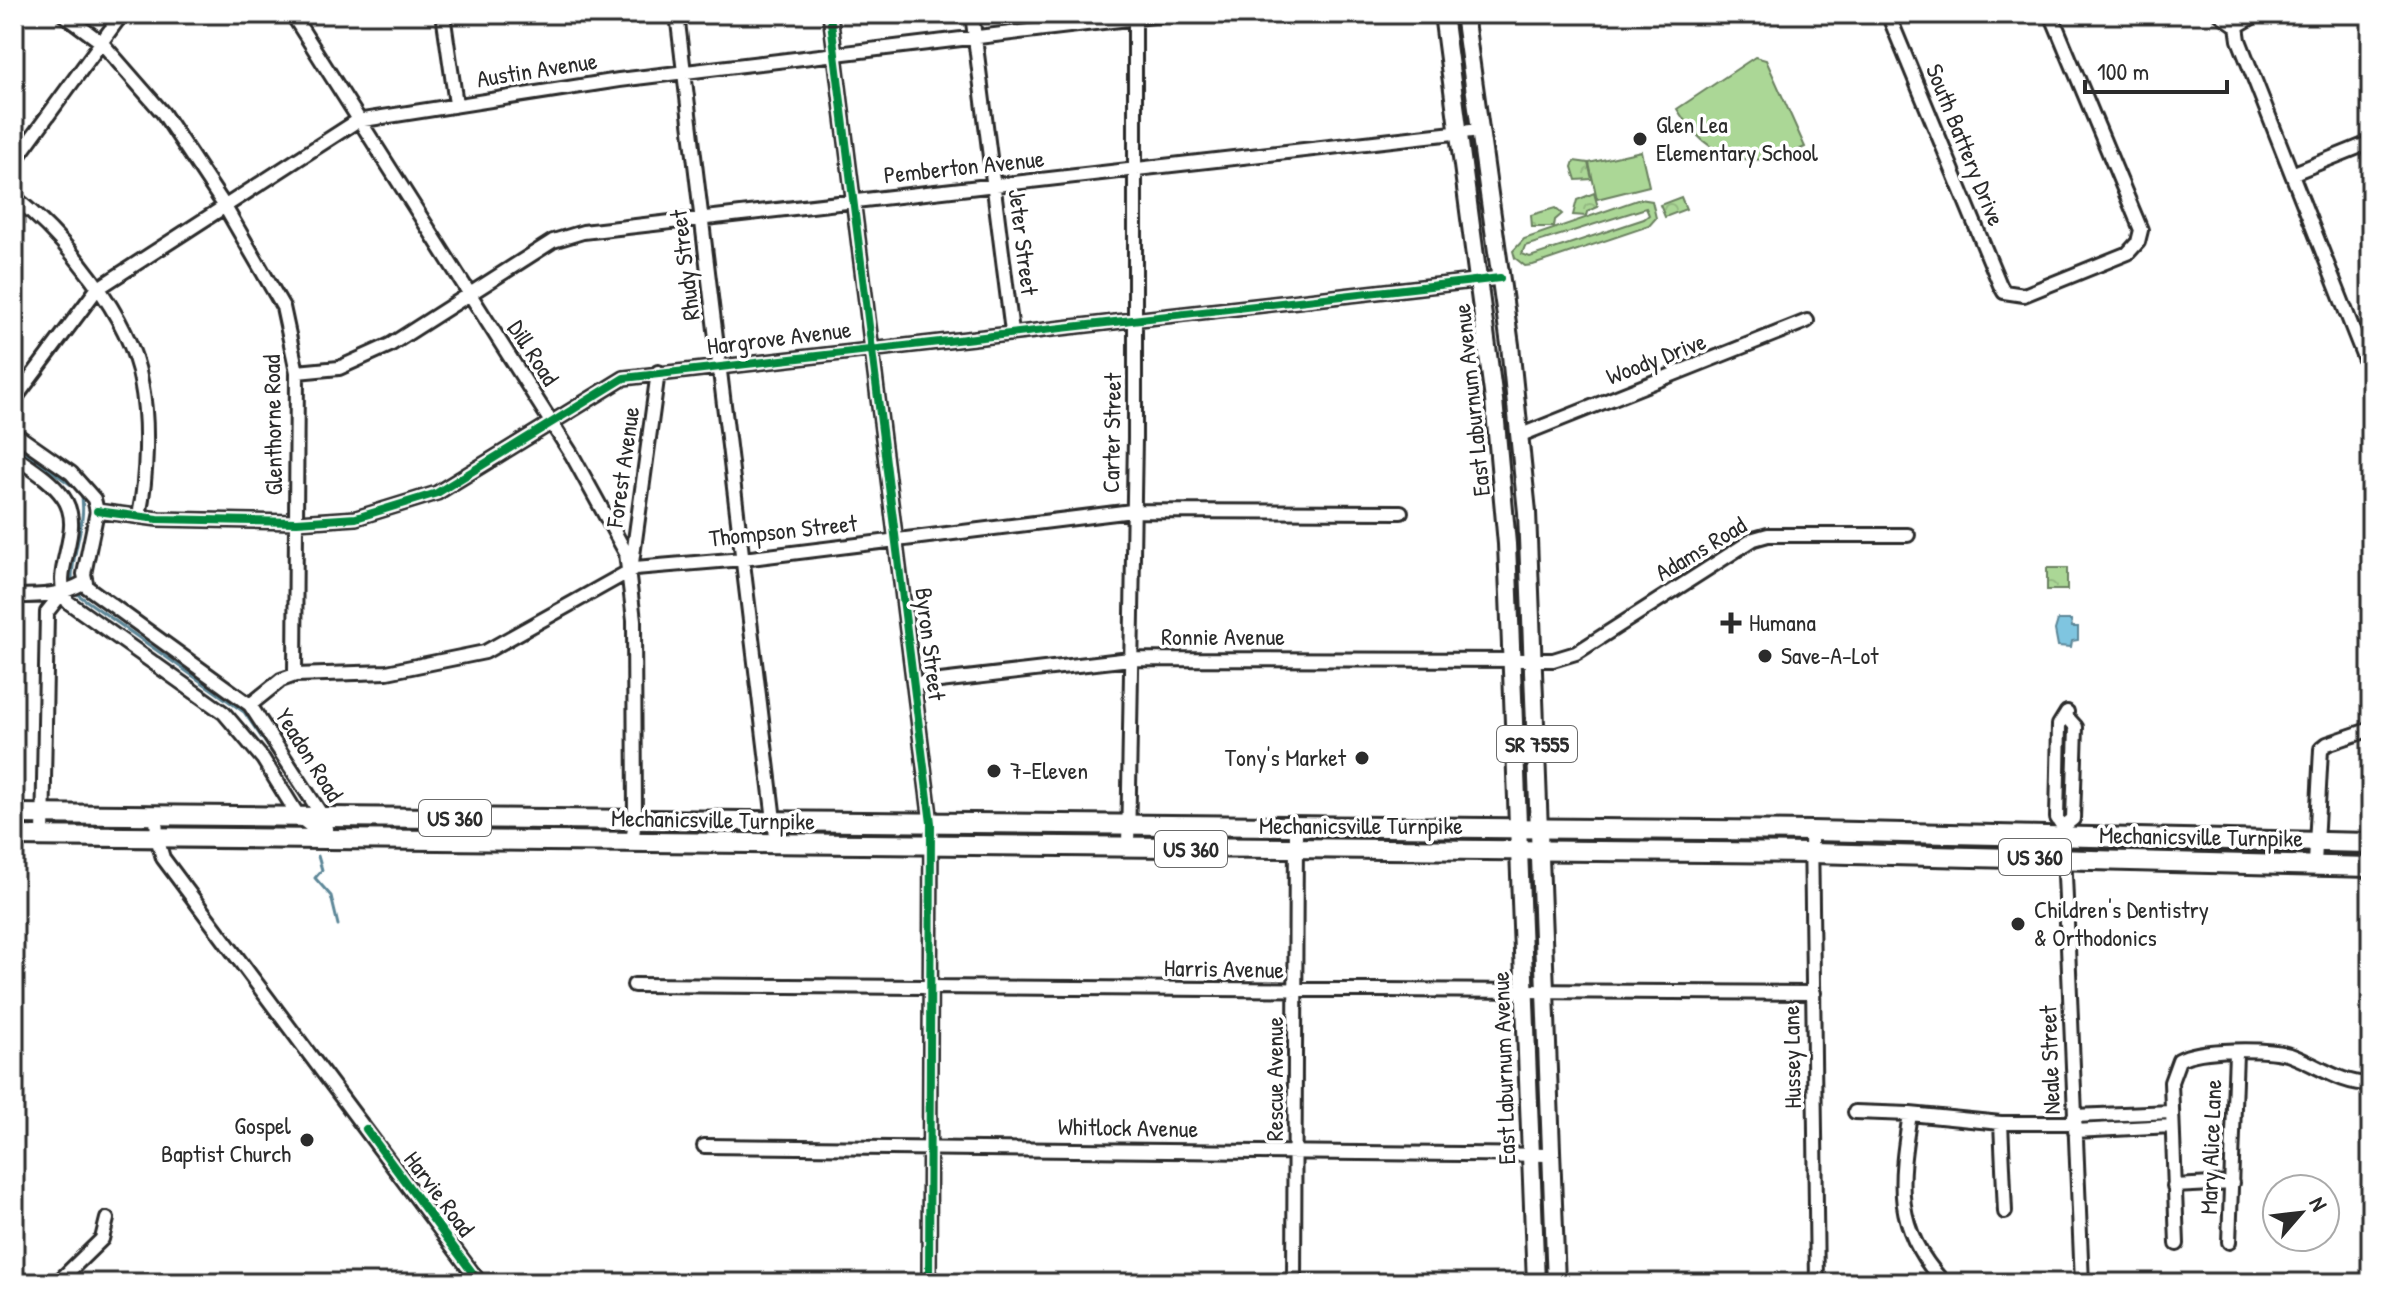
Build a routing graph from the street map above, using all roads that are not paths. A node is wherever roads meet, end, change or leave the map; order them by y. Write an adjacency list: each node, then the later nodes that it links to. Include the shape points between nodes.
1 (63, 14): 18 (street, Glenthorne Road)
2 (122, 14): 18 (street)
3 (292, 14): 22 (street, Dill Road)
4 (443, 14): 21 (street)
5 (677, 14): 20 (street, Rhudy Street)
6 (830, 14): 19 (street, Byron Street)
7 (972, 14): 17 (street, Jeter Street)
8 (1170, 14): 15 (street, Austin Avenue)
9 (1443, 14): 24 (main road, East Laburnum Avenue / SR 7555)
10 (1464, 14): 23 (main road, East Laburnum Avenue / SR 7555)
11 (1888, 14): 12 (street, South Battery Drive, via 2004,292 2024,295 2128,253 2141,230)
12 (2051, 14)
13 (2220, 14): 16 (street)
14 (2258, 14): 16 (street)
15 (1135, 18): 17 (street, Austin Avenue); 27 (street, Carter Street)
16 (2237, 26): 28 (street)
17 (975, 39): 19 (street, Austin Avenue); 29 (street, Jeter Street)
18 (101, 42): 26 (street); 32 (street, Glenthorne Road, via 163,113)
19 (836, 54): 20 (street, Austin Avenue); 31 (street, Byron Street)
20 (685, 72): 21 (street, Austin Avenue); 33 (street, Rhudy Street)
21 (456, 104): 22 (street, Austin Avenue)
22 (357, 121): 32 (street, Austin Avenue); 37 (street, Dill Road)
23 (1480, 130): 24 (street, Pemberton Avenue); 34 (main road, East Laburnum Avenue / SR 7555)
24 (1459, 133): 27 (street, Pemberton Avenue); 35 (main road, East Laburnum Avenue / SR 7555)
25 (2371, 142): 28 (street)
26 (14, 162)
27 (1135, 169): 29 (street, Pemberton Avenue); 38 (street, Carter Street)
28 (2294, 173): 42 (street)
29 (993, 186): 31 (street, Pemberton Avenue); 40 (street, Jeter Street)
30 (14, 197): 36 (street, via 68,245)
31 (855, 202): 33 (street, Pemberton Avenue); 43 (street, Byron Street)
32 (224, 205): 36 (street, Austin Avenue); 45 (street, Glenthorne Road, via 283,307)
33 (702, 218): 37 (street, Pemberton Avenue, via 583,232 553,241); 44 (street, Rhudy Street)
34 (1500, 278): 35 (street, Hargrove Avenue); 51 (main road, East Laburnum Avenue / SR 7555)
35 (1479, 280): 38 (street, Hargrove Avenue); 66 (main road, East Laburnum Avenue / SR 7555, via 1505,514)
36 (97, 289): 48 (street, Austin Avenue); 56 (street, via 131,347 142,382 146,485)
37 (468, 293): 45 (street, Pemberton Avenue, via 390,345 339,368); 49 (street, Dill Road)
38 (1135, 319): 40 (street, Hargrove Avenue); 54 (street, Carter Street)
39 (1807, 321): 51 (street, Woody Drive)
40 (1012, 332): 43 (street, Hargrove Avenue)
41 (2371, 334): 42 (street)
42 (2358, 340): 47 (street)
43 (873, 347): 44 (street, Hargrove Avenue); 59 (street, Byron Street)
44 (720, 366): 46 (street, Hargrove Avenue); 60 (street, Rhudy Street)
45 (297, 372): 57 (street, Glenthorne Road)
46 (658, 372): 49 (street, Hargrove Avenue, via 624,378); 61 (street, Forest Avenue)
47 (2371, 375)
48 (14, 400)
49 (550, 421): 57 (street, Hargrove Avenue, via 437,493 356,518); 61 (street, Dill Road, via 613,525)
50 (14, 433): 53 (street, via 85,485)
51 (1521, 435): 67 (main road, East Laburnum Avenue / SR 7555)
52 (14, 456): 63 (street, via 56,489 70,513)
53 (97, 511): 56 (street, Hargrove Avenue); 62 (street)
54 (1132, 511): 55 (street, Thompson Street); 59 (street, Thompson Street); 65 (street, Carter Street)
55 (1401, 512)
56 (139, 516): 57 (street, Hargrove Avenue)
57 (297, 522): 68 (street, Glenthorne Road)
58 (1908, 535): 67 (street, Adams Road, via 1754,539 1576,653)
59 (896, 540): 60 (street, Thompson Street); 69 (street, Byron Street)
60 (743, 559): 61 (street, Thompson Street); 79 (street, Rhudy Street)
61 (631, 569): 68 (street, Thompson Street, via 485,652 387,672); 78 (street, Dill Road)
62 (85, 582): 63 (street); 70 (street, Yeadon Road, via 101,599)
63 (62, 593): 64 (street); 74 (street, via 47,612); 76 (street, Yeadon Road, via 224,713 263,759)
64 (14, 596)
65 (1130, 659): 66 (street, Ronnie Avenue); 69 (street, Ronnie Avenue); 81 (street, Carter Street)
66 (1512, 660): 67 (street, Ronnie Avenue); 83 (main road, East Laburnum Avenue / SR 7555)
67 (1533, 660): 84 (main road, East Laburnum Avenue / SR 7555)
68 (295, 675): 70 (street, Thompson Street)
69 (914, 684): 80 (street, Byron Street)
70 (250, 705): 77 (street, Yeadon Road)
71 (2067, 714): 86 (street, Neale Street, via 2076,727 2073,819)
72 (2371, 729): 91 (street, via 2325,746 2320,756)
73 (14, 814): 74 (highway, Mechanicsville Turnpike / US 360)
74 (44, 814): 75 (highway, Mechanicsville Turnpike / US 360); 88 (street)
75 (156, 815): 76 (highway, Mechanicsville Turnpike / US 360); 89 (street, Harvie Road)
76 (299, 817): 77 (highway, Mechanicsville Turnpike / US 360); 90 (street, Yeadon Road)
77 (323, 817): 78 (highway, Mechanicsville Turnpike / US 360); 90 (street, Yeadon Road)
78 (635, 820): 79 (highway, Mechanicsville Turnpike / US 360); 92 (street, Dill Road)
79 (775, 821): 80 (highway, Mechanicsville Turnpike / US 360); 94 (street, Rhudy Street)
80 (931, 823): 81 (highway, Mechanicsville Turnpike / US 360); 95 (street, Byron Street)
81 (1128, 825): 82 (highway, Mechanicsville Turnpike / US 360); 96 (street, Carter Street)
82 (1296, 827): 83 (highway, Mechanicsville Turnpike / US 360); 97 (street, Rescue Avenue)
83 (1519, 828): 84 (highway, Mechanicsville Turnpike / US 360); 98 (main road, East Laburnum Avenue)
84 (1540, 828): 85 (highway, Mechanicsville Turnpike / US 360); 99 (main road, East Laburnum Avenue)
85 (1811, 831): 86 (highway, Mechanicsville Turnpike / US 360); 100 (street, Hussey Lane)
86 (2063, 831): 91 (highway, Mechanicsville Turnpike / US 360); 101 (street, Neale Street)
87 (14, 836): 88 (highway, Mechanicsville Turnpike / US 360)
88 (43, 837): 89 (highway, Mechanicsville Turnpike / US 360)
89 (157, 838): 90 (highway, Mechanicsville Turnpike / US 360); 130 (street, Harvie Road, via 163,858)
90 (329, 840): 92 (highway, Mechanicsville Turnpike / US 360)
91 (2317, 841): 93 (highway, Mechanicsville Turnpike / US 360); 102 (street)
92 (632, 843): 94 (highway, Mechanicsville Turnpike / US 360)
93 (2371, 843)
94 (777, 845): 95 (highway, Mechanicsville Turnpike / US 360)
95 (931, 846): 96 (highway, Mechanicsville Turnpike / US 360); 105 (street, Byron Street)
96 (1128, 848): 97 (highway, Mechanicsville Turnpike / US 360)
97 (1296, 849): 98 (highway, Mechanicsville Turnpike / US 360); 106 (street, Rescue Avenue)
98 (1520, 851): 99 (highway, Mechanicsville Turnpike / US 360); 107 (main road, East Laburnum Avenue)
99 (1540, 851): 100 (highway, Mechanicsville Turnpike / US 360); 108 (main road, East Laburnum Avenue)
100 (1811, 853): 101 (highway, Mechanicsville Turnpike / US 360); 109 (street, Hussey Lane)
101 (2063, 858): 102 (highway, Mechanicsville Turnpike / US 360); 116 (street, Neale Street)
102 (2315, 864): 103 (highway, Mechanicsville Turnpike / US 360)
103 (2371, 867)
104 (634, 985): 105 (street, Harris Avenue)
105 (932, 988): 106 (street, Harris Avenue); 119 (street, Byron Street)
106 (1297, 991): 107 (street, Harris Avenue); 120 (street, Rescue Avenue)
107 (1525, 993): 108 (street, Harris Avenue); 121 (main road, East Laburnum Avenue)
108 (1545, 993): 109 (street, Harris Avenue); 122 (main road, East Laburnum Avenue)
109 (1814, 993): 135 (street, Hussey Lane)
110 (2236, 1053): 111 (street, via 2286,1054 2353,1084); 113 (street, via 2199,1052 2179,1060 2171,1082); 123 (street, Mary Alice Lane)
111 (2371, 1084)
112 (1855, 1112): 114 (street)
113 (2172, 1112): 116 (street); 117 (street)
114 (1910, 1114): 115 (street); 136 (street, via 1901,1203 1918,1248)
115 (2001, 1123): 116 (street); 125 (street)
116 (2075, 1123): 117 (street); 137 (street, Neale Street)
117 (2172, 1126): 124 (street)
118 (704, 1146): 119 (street, Whitlock Avenue)
119 (931, 1148): 120 (street, Whitlock Avenue); 131 (street, Byron Street)
120 (1296, 1152): 121 (street, Whitlock Avenue); 132 (street, Rescue Avenue)
121 (1530, 1154): 122 (street, Whitlock Avenue); 133 (main road, East Laburnum Avenue)
122 (1551, 1155): 134 (main road, East Laburnum Avenue)
123 (2232, 1183): 124 (street); 127 (street, Mary Alice Lane)
124 (2174, 1186): 128 (street)
125 (2005, 1212)
126 (107, 1219): 129 (street, via 102,1239)
127 (2229, 1242)
128 (2177, 1244)
129 (57, 1283)
130 (480, 1283)
131 (929, 1283)
132 (1294, 1283)
133 (1536, 1283)
134 (1556, 1283)
135 (1817, 1283)
136 (1944, 1283)
137 (2082, 1283)

